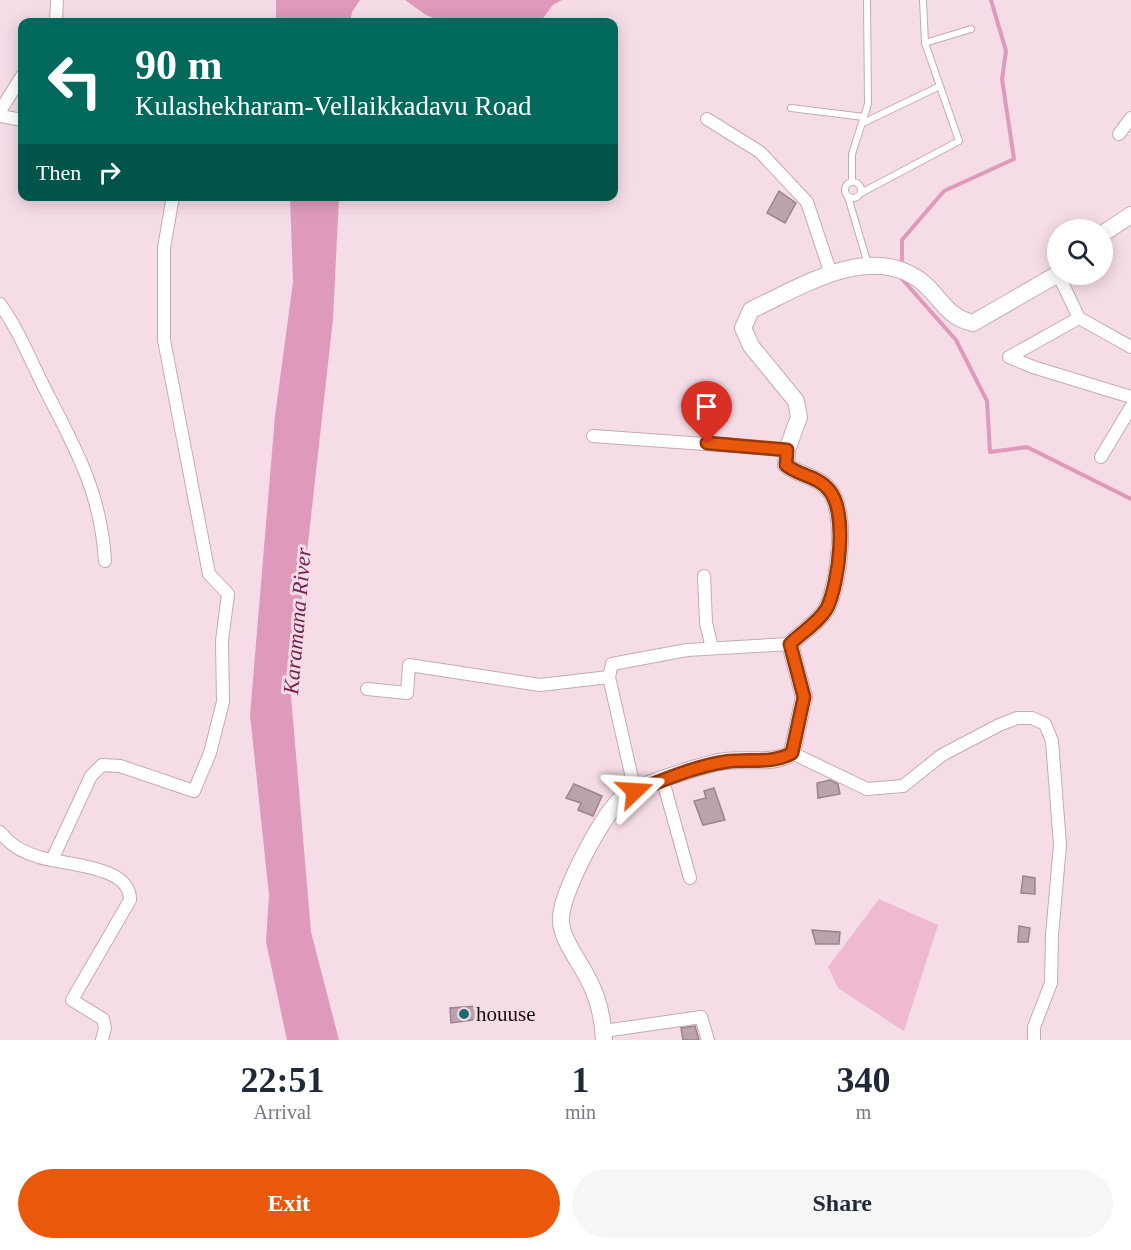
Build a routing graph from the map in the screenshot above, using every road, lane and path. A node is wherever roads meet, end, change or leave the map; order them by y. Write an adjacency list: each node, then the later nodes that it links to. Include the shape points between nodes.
1 (57, 0): 4 (street)
2 (867, 0): 15 (lane, via 868,104)
3 (923, 0): 6 (lane)
4 (56, 18)
5 (971, 29): 6 (lane)
6 (925, 43): 8 (lane)
7 (18, 82): 10 (street)
8 (940, 86): 15 (lane); 18 (lane, via 959,141)
9 (791, 108): 15 (lane)
10 (0, 111)
11 (0, 116): 13 (street)
12 (1131, 118): 16 (street)
13 (18, 119)
14 (707, 119): 24 (street, via 760,152 807,202)
15 (863, 120): 17 (lane, via 852,154)
16 (1119, 134)
17 (852, 182): 18 (lane, via 860,185); 19 (lane, via 845,189)
18 (861, 193): 19 (lane, via 856,198)
19 (848, 197): 23 (lane)
20 (172, 201): 45 (street, via 165,248 164,340 209,574 228,594 222,640 223,702 210,753 194,791 120,766 102,765 91,776)
21 (1131, 215): 22 (street)
22 (1113, 227)
23 (868, 265): 24 (street); 25 (street, via 895,267 921,282 957,319 973,323)
24 (831, 274): 33 (street, via 751,310 743,327 751,346 796,401 799,417)
25 (1047, 280)
26 (1063, 285): 28 (street)
27 (0, 304): 35 (street, via 20,333 91,483)
28 (1079, 318): 29 (street); 30 (street, via 1009,357)
29 (1131, 347)
30 (1131, 397)
31 (1131, 407): 34 (street)
32 (593, 436): 33 (street)
33 (787, 450): 37 (street, via 786,465 821,482 831,492 840,534 838,562 826,608)
34 (1101, 457)
35 (105, 561)
36 (704, 576): 38 (street, via 706,623)
37 (790, 644): 38 (street); 41 (street, via 804,697)
38 (712, 648): 39 (street, via 612,664)
39 (609, 677): 40 (street, via 540,685 409,665 407,693); 43 (street)
40 (367, 689)
41 (792, 753): 42 (street, via 782,759 726,761); 50 (street, via 867,789 903,786 942,755 999,725 1017,718 1032,718 1045,724 1052,741 1060,845 1051,983 1034,1027)
42 (663, 781): 43 (street); 46 (street)
43 (635, 791): 47 (street, via 623,796 598,831 568,892 560,919 598,1003)
44 (0, 832): 45 (street, via 20,850)
45 (52, 860): 48 (street, via 113,875 130,892 130,900 72,1000 103,1019)
46 (690, 878)
47 (604, 1036): 49 (street, via 701,1017)
48 (102, 1040)
49 (708, 1040)
50 (1034, 1040)

